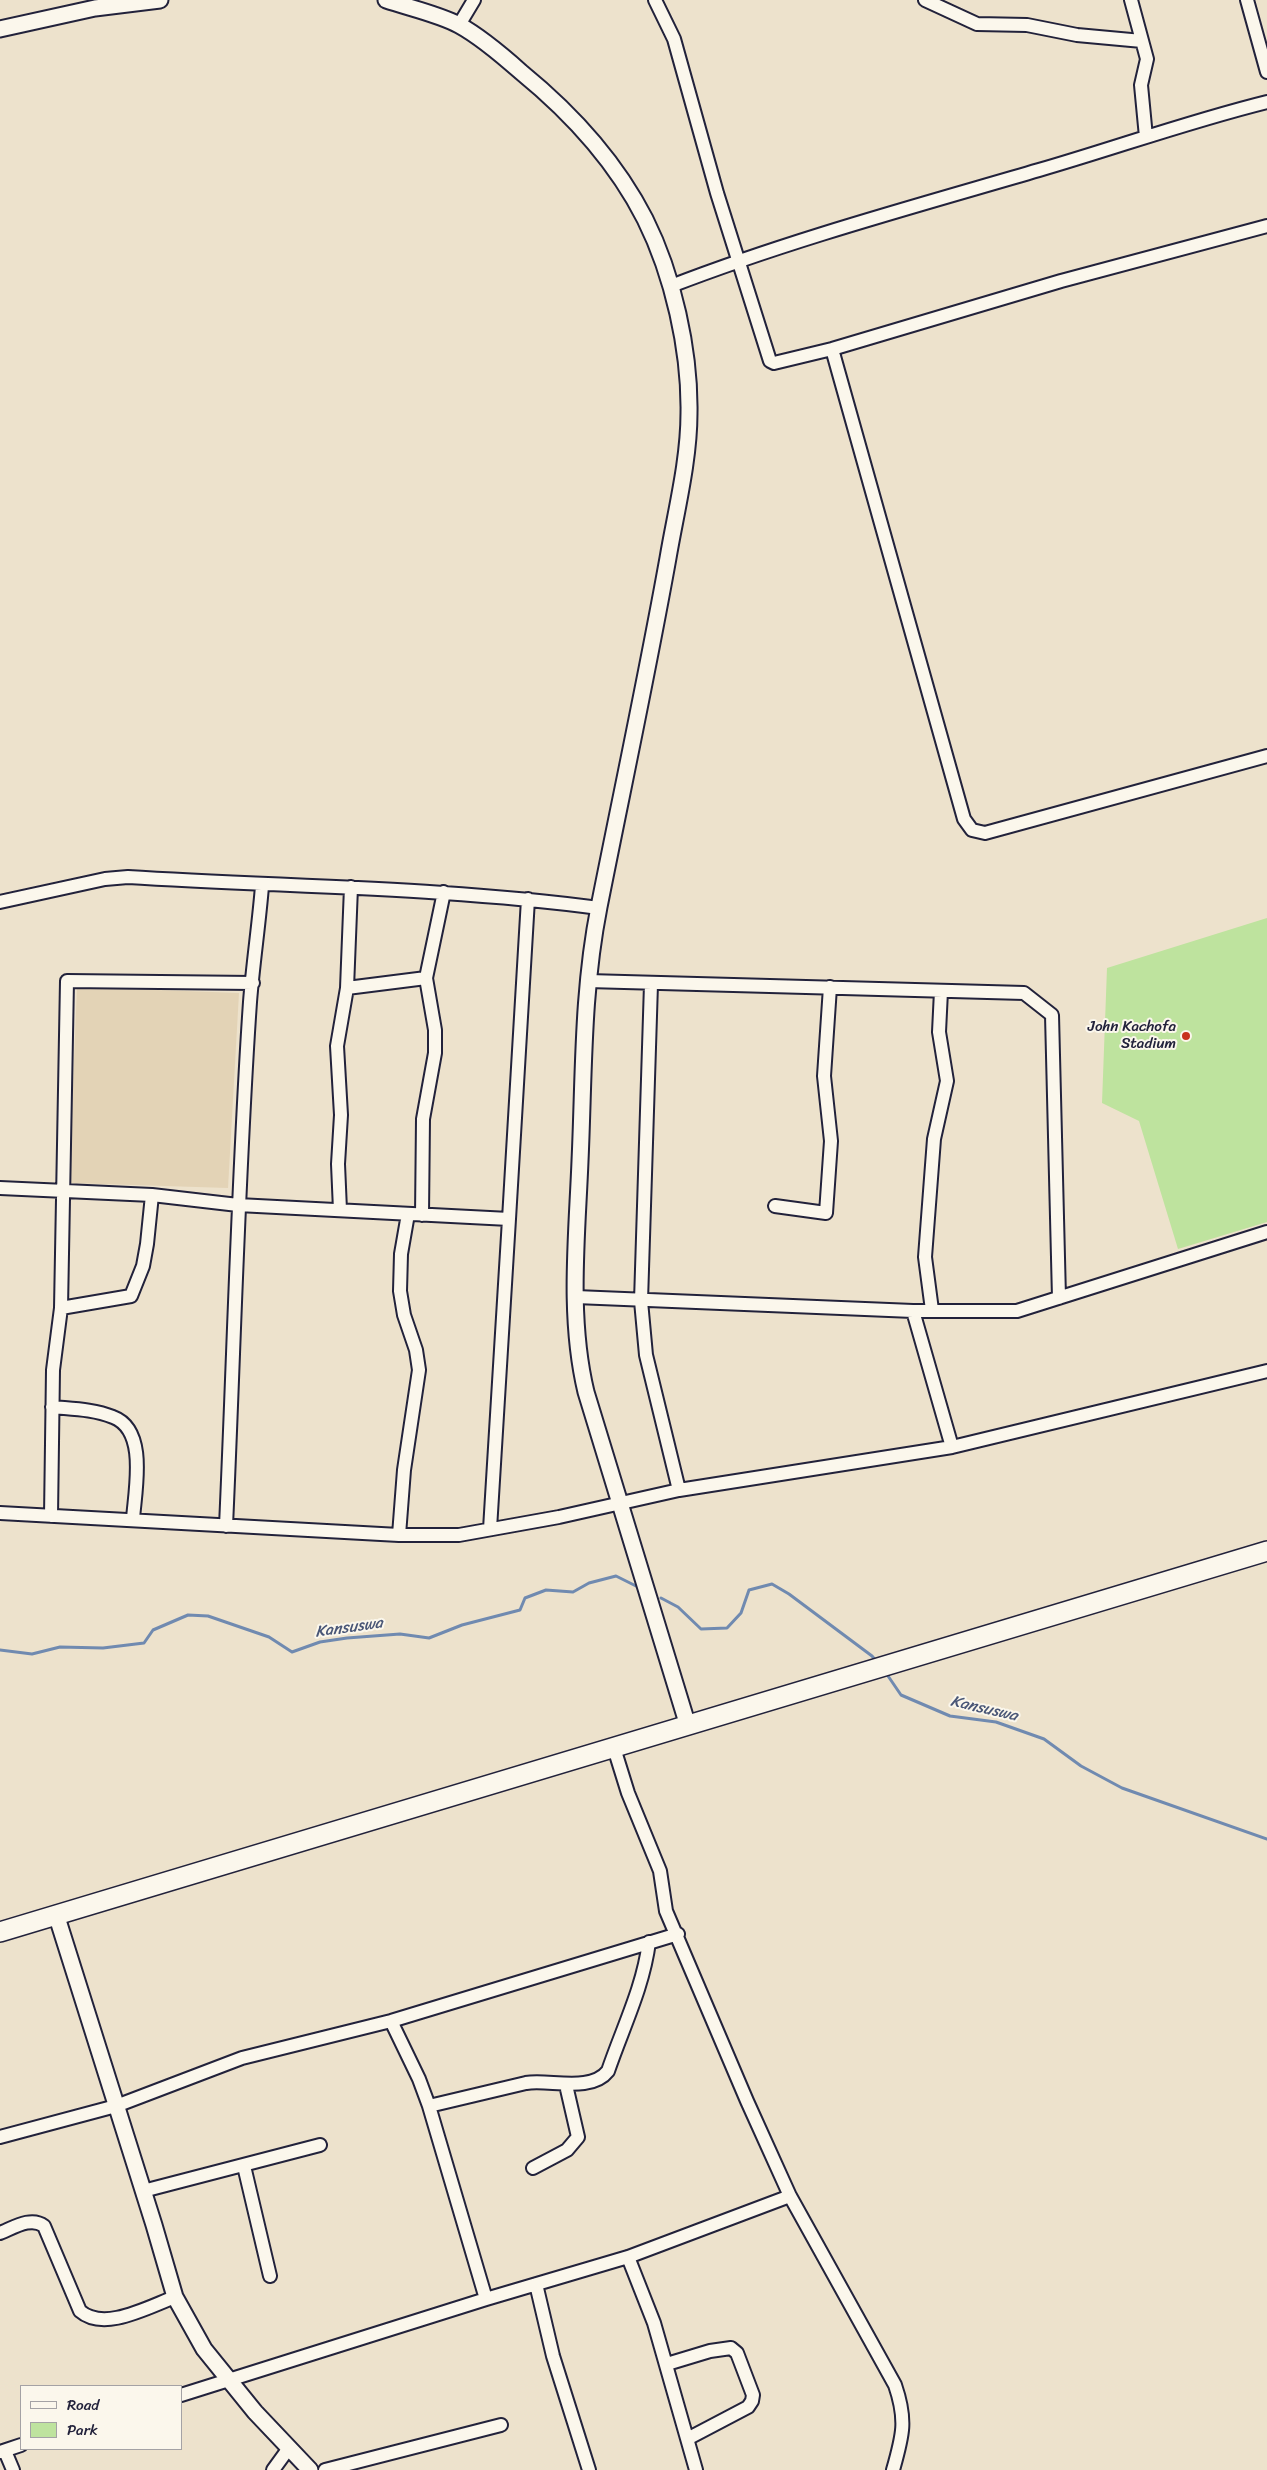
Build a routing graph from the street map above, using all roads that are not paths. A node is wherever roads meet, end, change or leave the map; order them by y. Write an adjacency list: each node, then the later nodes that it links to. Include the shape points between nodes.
1 (160, 0): 8 (street)
2 (386, 0): 9 (street)
3 (474, 0): 9 (street)
4 (655, 0): 16 (street, via 674,39)
5 (925, 0): 11 (street, via 977,24 1027,25 1077,35)
6 (1131, 0): 11 (street)
7 (1247, 0): 12 (street)
8 (94, 4): 10 (street)
9 (459, 25): 17 (street, via 556,100 588,137 645,219)
10 (0, 28)
11 (1142, 41): 14 (street, via 1147,59 1141,85)
12 (1267, 72)
13 (1267, 102): 14 (street)
14 (1146, 137): 16 (street)
15 (1267, 226): 18 (street, via 1061,281)
16 (739, 260): 17 (street); 18 (street, via 770,360 778,364)
17 (671, 286): 25 (street, via 688,377 690,415 646,682)
18 (832, 350): 19 (street, via 964,819 972,830 985,833)
19 (1267, 756)
20 (262, 886): 21 (street); 24 (street, via 128,877); 28 (street)
21 (351, 887): 22 (street); 31 (street)
22 (444, 892): 23 (street); 26 (street)
23 (528, 898): 25 (street); 41 (street)
24 (0, 902)
25 (599, 908): 27 (street)
26 (426, 978): 31 (street); 40 (street, via 435,1053 423,1119)
27 (588, 981): 29 (street); 43 (street, via 583,1035)
28 (253, 983): 34 (street, via 66,981); 36 (street)
29 (651, 984): 30 (street); 45 (street)
30 (830, 987): 32 (street); 37 (street, via 824,1076 831,1141 826,1213)
31 (347, 988): 38 (street, via 337,1046 341,1115)
32 (941, 991): 44 (street, via 1024,993 1052,1015); 47 (street, via 939,1032 946,1081 934,1139 925,1250)
33 (0, 1188): 34 (street)
34 (64, 1192): 35 (street); 46 (street)
35 (152, 1194): 36 (street); 46 (street, via 143,1266 131,1296)
36 (238, 1205): 38 (street); 57 (street)
37 (774, 1206)
38 (340, 1210): 39 (street)
39 (408, 1214): 40 (street); 59 (street, via 401,1254 400,1291 419,1370 404,1470)
40 (422, 1215): 41 (street)
41 (509, 1219): 58 (street)
42 (1267, 1232): 44 (street)
43 (576, 1297): 45 (street); 53 (street, via 576,1344 580,1366)
44 (1059, 1298): 47 (street, via 1017,1311)
45 (641, 1301): 48 (street); 52 (street, via 646,1355)
46 (61, 1308): 50 (street)
47 (932, 1310): 48 (street)
48 (913, 1311): 51 (street)
49 (1267, 1371): 51 (street)
50 (52, 1408): 55 (street); 56 (street, via 91,1411 114,1417 128,1426 136,1452)
51 (952, 1447): 52 (street)
52 (680, 1490): 53 (street)
53 (621, 1503): 58 (street); 61 (street)
54 (0, 1513): 55 (street)
55 (51, 1516): 56 (street)
56 (133, 1519): 57 (street)
57 (226, 1526): 59 (street)
58 (490, 1529): 59 (street, via 448,1536)
59 (400, 1535)
60 (1267, 1551): 61 (main road)
61 (688, 1726): 62 (main road)
62 (614, 1748): 63 (main road); 65 (street, via 628,1793 660,1872 666,1911)
63 (56, 1914): 64 (main road); 69 (street)
64 (0, 1932)
65 (678, 1934): 66 (street); 76 (street)
66 (649, 1942): 67 (street); 68 (street, via 645,1971 608,2071 602,2076)
67 (392, 2021): 69 (street, via 242,2058); 70 (street)
68 (566, 2085): 70 (street, via 532,2082); 74 (street, via 578,2137 566,2150)
69 (116, 2106): 71 (street); 75 (street)
70 (429, 2106): 82 (street)
71 (0, 2137)
72 (320, 2145): 73 (street)
73 (244, 2166): 75 (street); 79 (street)
74 (533, 2168)
75 (144, 2191): 81 (street)
76 (790, 2196): 78 (street); 97 (street, via 895,2385 900,2400 903,2434)
77 (0, 2233): 81 (street, via 24,2223 35,2222 44,2226 80,2311 88,2318 116,2318)
78 (628, 2257): 80 (street); 83 (street)
79 (270, 2276)
80 (536, 2284): 82 (street); 95 (street, via 553,2356)
81 (175, 2297): 84 (street, via 204,2349)
82 (486, 2299): 84 (street)
83 (667, 2364): 87 (street); 87 (street, via 731,2348 737,2353 753,2395 748,2407)
84 (230, 2381): 85 (street); 89 (street)
85 (182, 2395)
86 (500, 2425): 94 (street)
87 (688, 2438): 96 (street)
88 (20, 2446): 90 (street)
89 (289, 2448): 92 (street); 93 (street)
90 (3, 2451): 91 (street)
91 (13, 2470)
92 (273, 2470)
93 (310, 2470)
94 (326, 2470)
95 (589, 2470)
96 (696, 2470)
97 (893, 2470)

